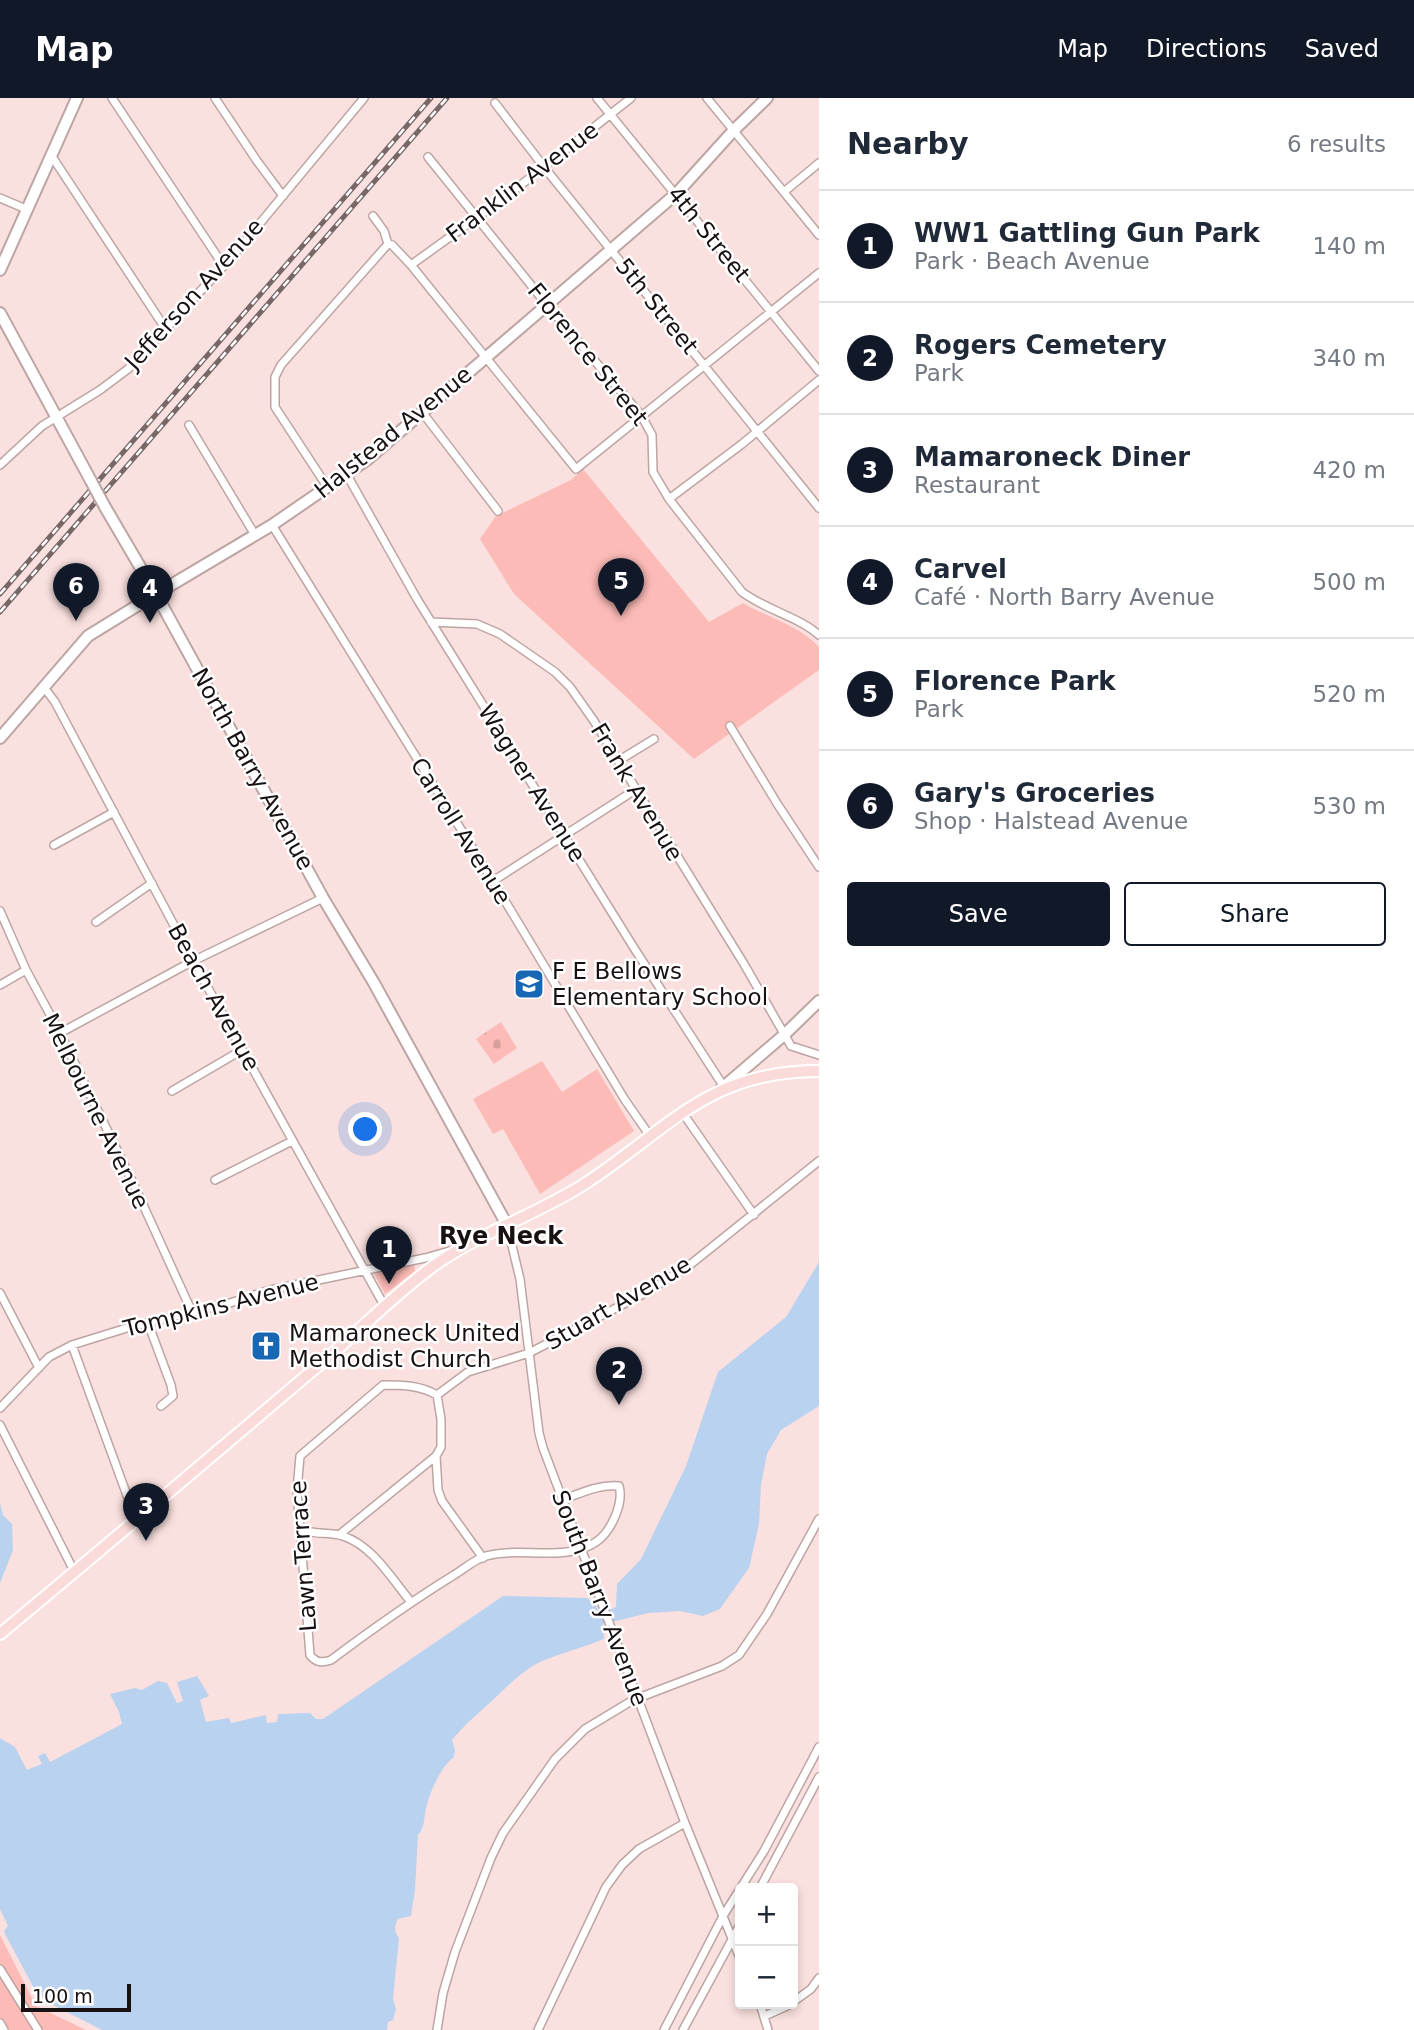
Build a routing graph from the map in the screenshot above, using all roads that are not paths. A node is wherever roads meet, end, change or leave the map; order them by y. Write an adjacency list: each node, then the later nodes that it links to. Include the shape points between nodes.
1 (66, 98): 11 (street)
2 (78, 98): 11 (street)
3 (112, 98): 28 (street)
4 (215, 98): 20 (street)
5 (364, 98): 20 (street, Jefferson Avenue)
6 (597, 98): 12 (street, 4th Street)
7 (631, 98): 12 (street, Franklin Avenue)
8 (707, 98): 13 (street)
9 (767, 98): 13 (street, Halstead Avenue)
10 (495, 103): 17 (street, 5th Street)
11 (72, 110): 14 (street)
12 (611, 114): 17 (street, Franklin Avenue); 19 (street, 4th Street)
13 (734, 130): 18 (street); 19 (street, Halstead Avenue)
14 (51, 155): 22 (street); 35 (street)
15 (428, 157): 24 (street, Florence Street)
16 (819, 163): 18 (street)
17 (544, 167): 24 (street, Franklin Avenue); 27 (street, 5th Street)
18 (785, 191): 25 (street)
19 (677, 193): 27 (street, Halstead Avenue); 33 (street, 4th Street)
20 (283, 196): 28 (street, Jefferson Avenue)
21 (0, 198): 22 (street)
22 (26, 209): 30 (street)
23 (373, 216): 26 (street)
24 (477, 217): 29 (street, Franklin Avenue); 32 (street, Florence Street)
25 (819, 235)
26 (388, 244): 29 (street); 47 (street, via 275,377 275,407)
27 (611, 250): 32 (street, Halstead Avenue); 37 (street, 5th Street)
28 (223, 265): 35 (street, Jefferson Avenue)
29 (411, 265): 36 (street)
30 (0, 270)
31 (819, 273): 33 (street)
32 (547, 305): 36 (street, Halstead Avenue); 41 (street, Florence Street)
33 (771, 312): 37 (street); 38 (street, 4th Street)
34 (0, 313): 42 (street, North Barry Avenue)
35 (164, 328): 42 (street, Jefferson Avenue, via 128,369)
36 (485, 358): 40 (street, Halstead Avenue); 41 (street, via 576,469)
37 (706, 366): 41 (street); 44 (street, 5th Street)
38 (819, 370)
39 (819, 380): 44 (street)
40 (422, 412): 46 (street, Halstead Avenue); 50 (street)
41 (641, 415): 48 (street, Florence Street, via 652,436 653,472)
42 (55, 417): 45 (street, Jefferson Avenue); 53 (street, North Barry Avenue, bridge)
43 (189, 425): 52 (street)
44 (758, 430): 48 (street); 49 (street, 5th Street)
45 (0, 465)
46 (346, 475): 47 (street, Halstead Avenue); 54 (street, Wagner Avenue)
47 (328, 488): 51 (street, Halstead Avenue)
48 (669, 499): 55 (street, Florence Street, via 742,592)
49 (819, 509)
50 (498, 511)
51 (272, 525): 52 (street, Halstead Avenue); 66 (street, Carroll Avenue)
52 (255, 536): 53 (street, Halstead Avenue)
53 (156, 594): 56 (street, Halstead Avenue, via 88,636); 68 (street, North Barry Avenue)
54 (431, 622): 60 (street, Frank Avenue, via 477,624 531,654 569,687); 63 (street, Wagner Avenue)
55 (819, 635)
56 (43, 686): 58 (street, Halstead Avenue); 62 (street, Beach Avenue)
57 (730, 726): 65 (street)
58 (0, 738)
59 (654, 739): 60 (street)
60 (618, 761): 61 (street, Frank Avenue)
61 (635, 790): 63 (street); 76 (street, Frank Avenue)
62 (114, 812): 64 (street); 67 (street, Beach Avenue)
63 (564, 836): 66 (street); 80 (street, Wagner Avenue)
64 (54, 845)
65 (819, 867)
66 (493, 881): 83 (street, Carroll Avenue)
67 (152, 883): 70 (street); 71 (street, Beach Avenue)
68 (323, 898): 71 (street); 88 (street, North Barry Avenue)
69 (0, 911): 72 (street, Melbourne Avenue)
70 (96, 922)
71 (193, 961): 75 (street); 77 (street, Beach Avenue)
72 (26, 970): 73 (street); 75 (street, Melbourne Avenue)
73 (0, 985)
74 (819, 1001): 76 (street)
75 (60, 1033): 93 (street, Melbourne Avenue)
76 (784, 1035): 78 (street, via 791,1046); 80 (street)
77 (242, 1050): 81 (street); 84 (street, Beach Avenue)
78 (819, 1055)
79 (819, 1071): 80 (main road, via 775,1074)
80 (721, 1089): 82 (main road)
81 (172, 1091)
82 (681, 1111): 83 (main road); 87 (street)
83 (650, 1136): 88 (main road, via 584,1185)
84 (292, 1141): 86 (street); 90 (street, Beach Avenue)
85 (819, 1161): 87 (street, Stuart Avenue)
86 (215, 1180)
87 (754, 1215): 96 (street, Stuart Avenue, via 643,1294)
88 (507, 1225): 89 (main road); 96 (street, South Barry Avenue, via 520,1279)
89 (465, 1246): 90 (street, Tompkins Avenue); 92 (main road)
90 (365, 1269): 92 (street, Beach Avenue); 93 (street, Tompkins Avenue)
91 (0, 1293): 97 (street)
92 (385, 1307): 105 (main road)
93 (192, 1312): 94 (street, Tompkins Avenue)
94 (148, 1323): 95 (street, Tompkins Avenue); 99 (street, via 173,1395)
95 (72, 1345): 97 (street, Tompkins Avenue); 105 (street)
96 (529, 1353): 98 (street, Stuart Avenue, via 468,1372); 103 (street, South Barry Avenue, via 539,1433)
97 (39, 1368): 100 (street, Tompkins Avenue)
98 (437, 1395): 102 (street, via 441,1419); 106 (street, Lawn Terrace, via 410,1385 383,1385 310,1446 300,1456 297,1468)
99 (161, 1406)
100 (0, 1408)
101 (0, 1425): 110 (street)
102 (436, 1456): 107 (street); 109 (street, via 442,1501)
103 (562, 1500): 108 (street, South Barry Avenue); 108 (street, via 596,1487 619,1486 620,1504 611,1522 600,1539)
104 (819, 1519): 113 (street, via 739,1655 722,1666)
105 (136, 1520): 110 (main road)
106 (300, 1528): 107 (street, via 308,1533); 111 (street, Lawn Terrace, via 314,1660 331,1660)
107 (339, 1535): 111 (street, via 371,1553)
108 (581, 1549): 109 (street); 113 (street, South Barry Avenue)
109 (483, 1558): 111 (street, Lawn Terrace)
110 (74, 1571): 112 (main road)
111 (411, 1602)
112 (0, 1634)
113 (639, 1697): 116 (street, South Barry Avenue); 131 (street, via 585,1729 555,1759 503,1833 455,1952)
114 (819, 1747): 118 (street, via 764,1851)
115 (819, 1777): 117 (street)
116 (685, 1823): 118 (street, South Barry Avenue); 132 (street, via 639,1849 606,1887)
117 (763, 1883)
118 (723, 1916): 120 (street, South Barry Avenue); 133 (street)
119 (735, 1936): 120 (street)
120 (733, 1940): 121 (street, South Barry Avenue); 134 (street)
121 (735, 1946)
122 (0, 1969): 130 (street)
123 (819, 1978): 124 (street)
124 (798, 1999)
125 (762, 2009): 127 (street)
126 (780, 2009): 127 (street)
127 (765, 2016): 135 (street)
128 (0, 2023): 129 (street)
129 (4, 2030)
130 (38, 2030)
131 (437, 2030)
132 (538, 2030)
133 (664, 2030)
134 (683, 2030)
135 (768, 2030)

